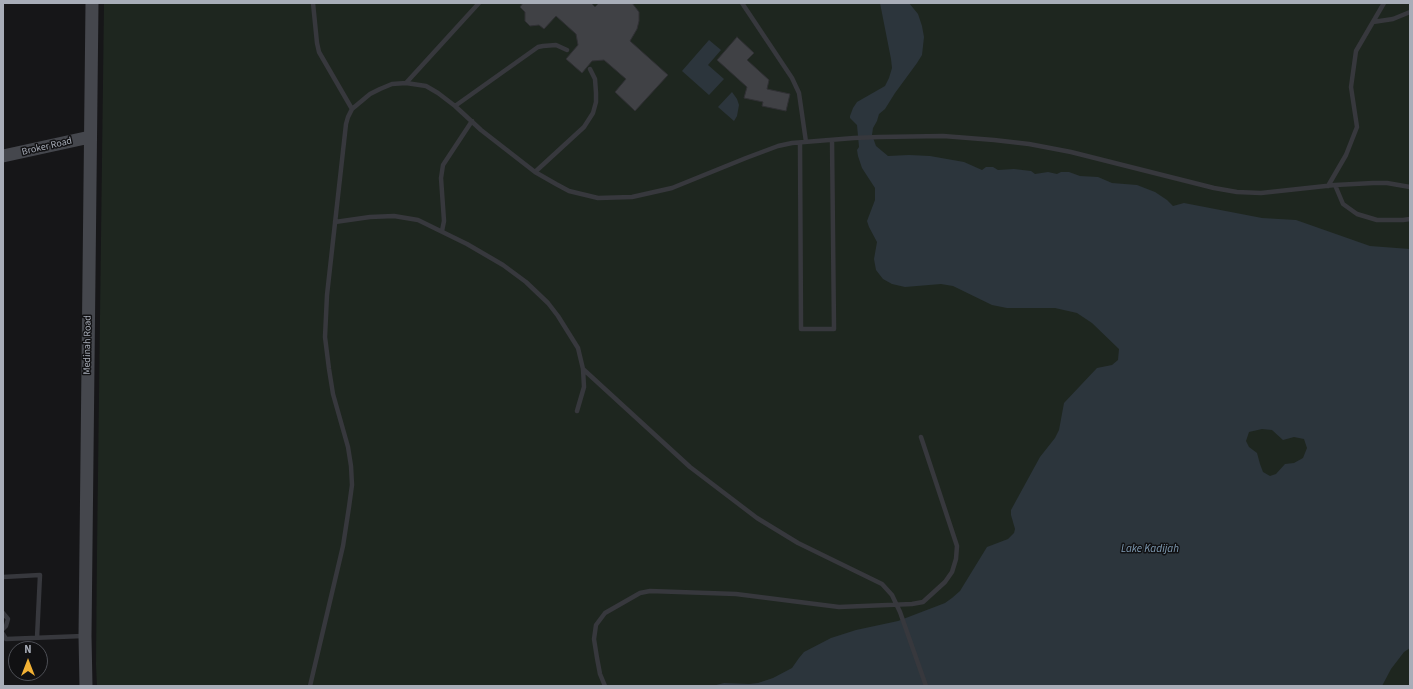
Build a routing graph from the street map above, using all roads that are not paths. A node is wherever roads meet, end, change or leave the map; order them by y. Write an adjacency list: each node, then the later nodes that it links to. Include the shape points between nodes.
1 (92, 3): 14 (main road, Medinah Road)
2 (313, 3): 12 (lane, via 319,52)
3 (479, 3): 10 (lane)
4 (742, 3): 17 (lane, via 792,78 798,93)
5 (1384, 3): 7 (lane)
6 (1410, 12): 7 (lane, via 1394,19)
7 (1373, 22): 21 (lane, via 1356,51 1351,87 1357,127 1346,155)
8 (567, 50): 11 (lane, via 556,45 538,47)
9 (590, 69): 19 (lane, via 595,80 596,93 593,113 584,126)
10 (406, 82): 11 (lane, via 426,86); 12 (lane, via 380,89)
11 (455, 106): 13 (lane)
12 (352, 109): 24 (lane, via 346,124)
13 (472, 121): 19 (lane); 25 (lane, via 443,165)
14 (90, 137): 18 (main road, Broker Road); 34 (main road, Medinah Road)
15 (832, 140): 16 (lane, via 834,329 801,329); 17 (lane); 21 (lane, via 943,136 994,140 1071,152 1237,192 1261,193)
16 (800, 142): 17 (lane); 19 (lane, via 765,151 672,188 632,197 598,198 583,195 569,191)
17 (806, 142)
18 (3, 156)
19 (535, 172)
20 (1335, 185): 21 (lane); 22 (lane, via 1387,183); 23 (lane, via 1343,204 1356,214 1377,220)
21 (1328, 186)
22 (1410, 187)
23 (1410, 219)
24 (335, 222): 25 (lane, via 394,216 418,220); 37 (lane, via 325,337 333,394 348,447 352,485 343,546)
25 (442, 231): 26 (lane, via 503,265 548,303 578,348)
26 (583, 369): 27 (lane, via 584,387); 30 (lane, via 690,467 757,518 798,543 882,584)
27 (577, 411)
28 (921, 437): 30 (lane, via 957,546 956,559 952,572 945,582 923,602)
29 (3, 577): 35 (lane, via 40,575)
30 (896, 604): 38 (lane, via 839,606 736,594 650,591 640,593 605,613 596,625 594,639 600,674); 39 (lane)
31 (3, 613): 32 (lane, via 8,622)
32 (3, 629)
33 (3, 634): 35 (lane, via 6,639)
34 (85, 636): 35 (lane); 36 (main road, Medinah Road)
35 (37, 638)
36 (86, 686)
37 (310, 686)
38 (605, 686)
39 (926, 686)

